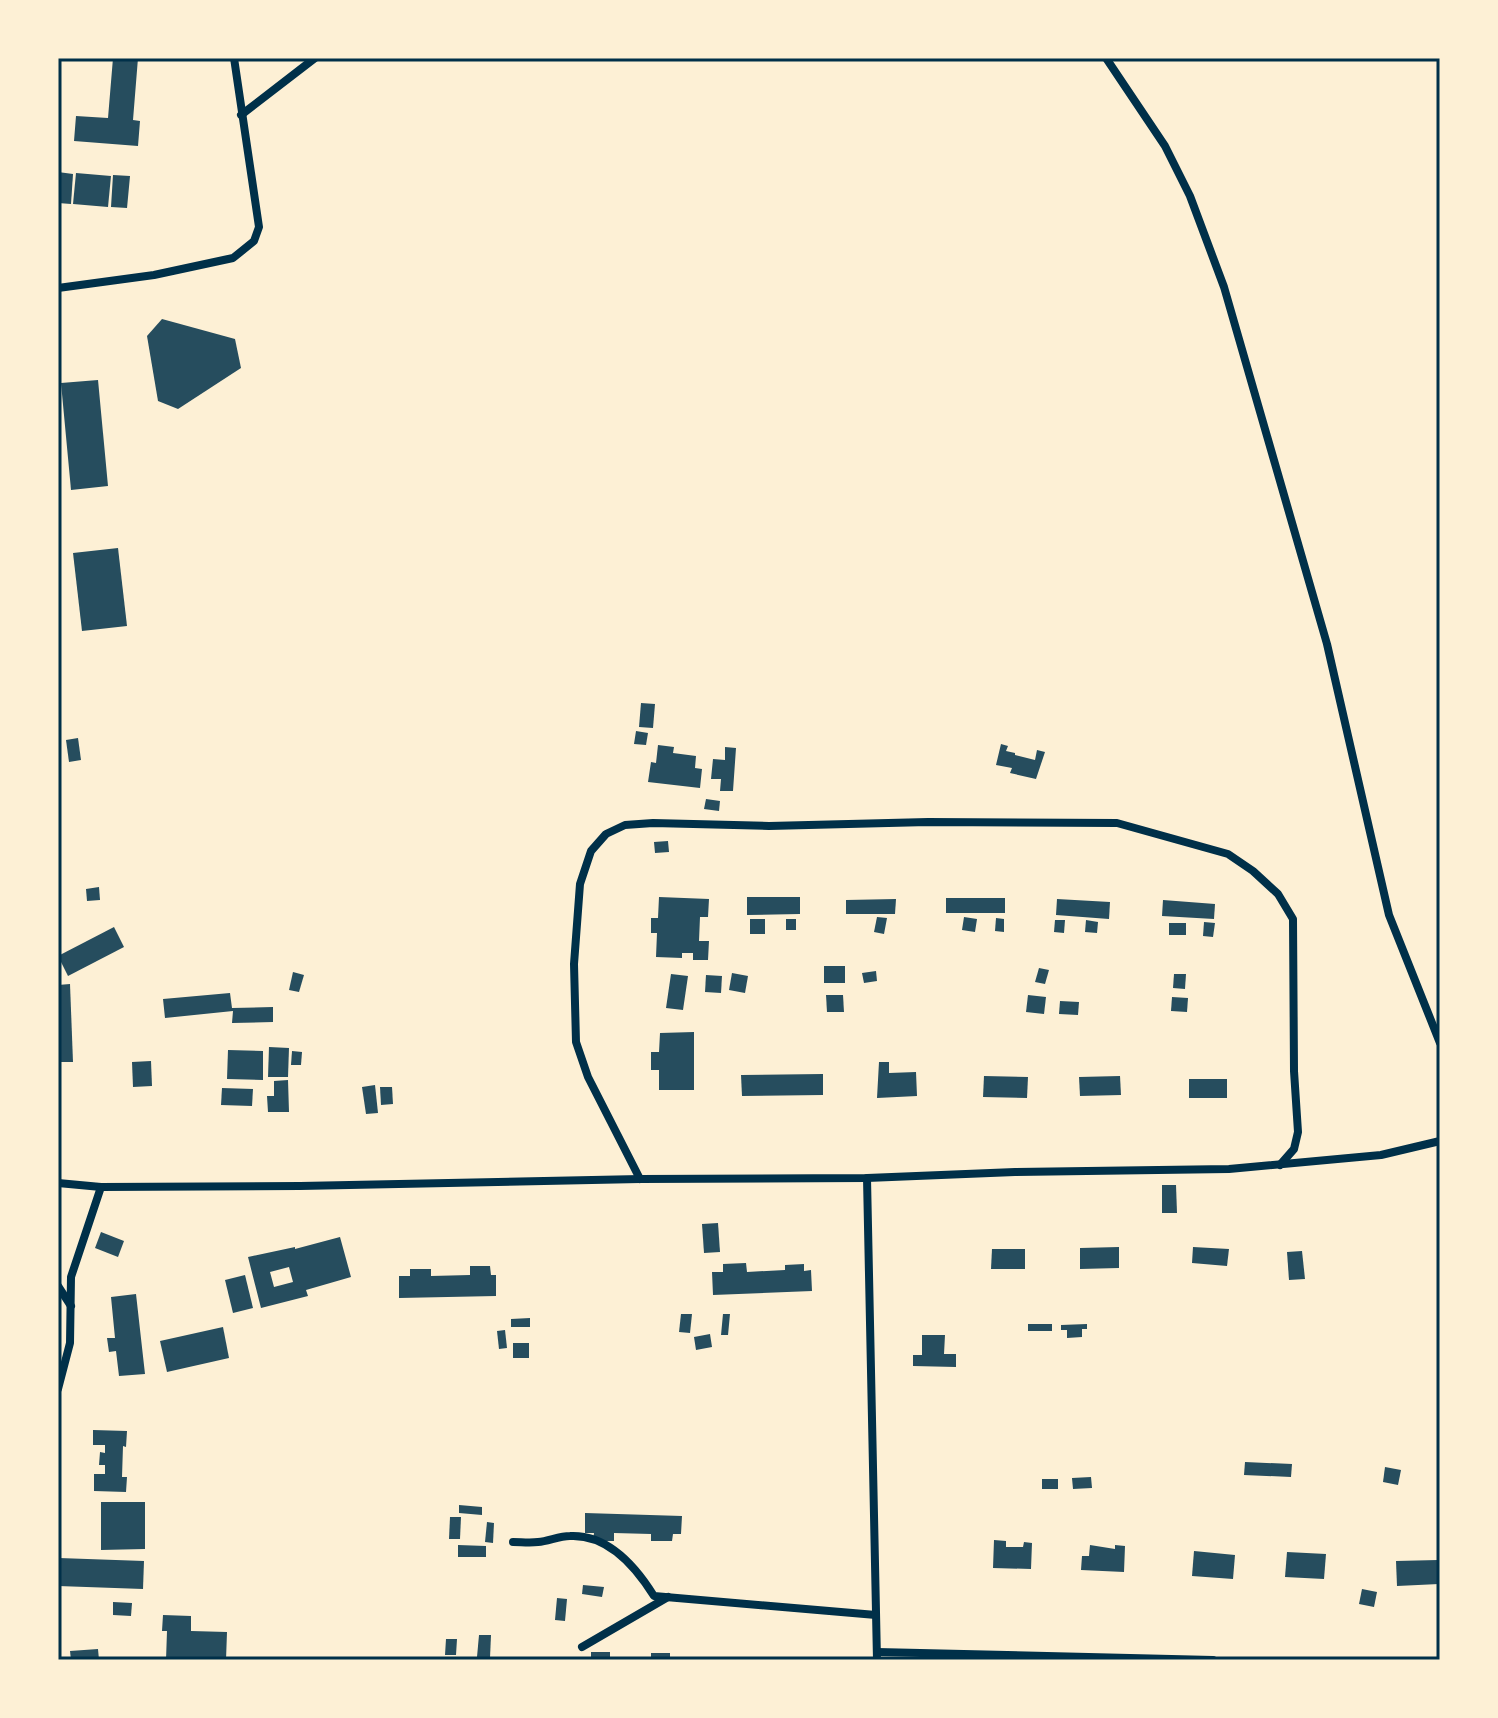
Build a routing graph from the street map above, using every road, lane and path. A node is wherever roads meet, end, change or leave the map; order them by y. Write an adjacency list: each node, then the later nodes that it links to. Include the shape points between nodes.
1 (234, 58): 4 (street)
2 (315, 58): 4 (street)
3 (1106, 58): 6 (street, via 1165,146 1224,287 1327,644 1389,915)
4 (241, 115): 5 (street, via 259,227 254,241 233,258)
5 (58, 288)
6 (1440, 1043)
7 (1440, 1141): 8 (street, via 1381,1155)
8 (1280, 1165): 9 (street); 10 (street, via 1294,1149 1298,1132 1293,919 1278,894 1228,854 1117,823 653,823 625,825 606,834 591,851 580,884 574,964 576,1042)
9 (867, 1178): 10 (street); 18 (street)
10 (640, 1179): 12 (street)
11 (58, 1183): 12 (street)
12 (101, 1187): 14 (street, via 71,1277)
13 (58, 1286): 14 (street)
14 (71, 1307): 15 (street, via 70,1343)
15 (58, 1389)
16 (513, 1542): 17 (street, via 570,1536 595,1540 639,1571 654,1596)
17 (669, 1597): 18 (street); 19 (street)
18 (876, 1615): 20 (street)
19 (582, 1647)
20 (877, 1656): 21 (street)
21 (1060, 1658): 22 (street)
22 (1213, 1660)

